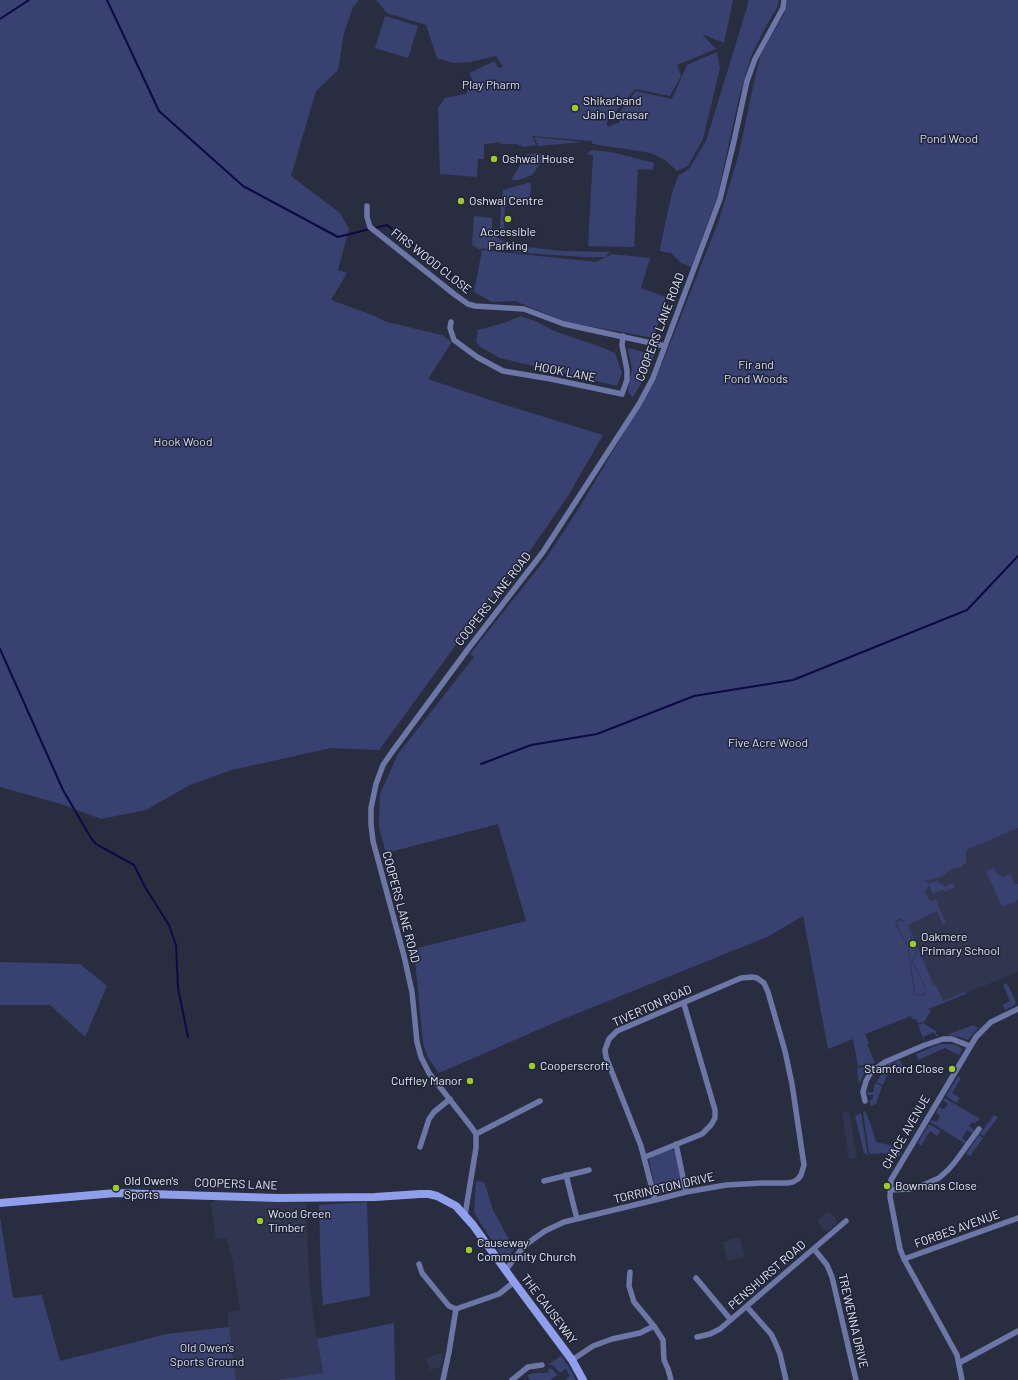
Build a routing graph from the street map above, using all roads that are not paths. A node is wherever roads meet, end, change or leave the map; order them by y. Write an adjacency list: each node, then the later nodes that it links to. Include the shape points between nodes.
1 (784, 0): 5 (street, COOPERS LANE ROAD, via 783,8 755,59 747,81 720,199)
2 (367, 206): 4 (street, FIRS WOOD CLOSE, via 370,227 468,304 524,308 564,324)
3 (451, 322): 4 (street, HOOK LANE, via 454,340 477,357 503,371 622,394 628,370 622,345)
4 (623, 336): 5 (street, FIRS WOOD CLOSE)
5 (665, 346): 10 (street, COOPERS LANE ROAD, via 653,378 639,404 543,552 392,752 383,765 376,784 371,808 373,841 406,963 417,1042 429,1073)
6 (768, 992): 7 (street, TIVERTON ROAD, via 760,980 745,977); 22 (street, TORRINGTON DRIVE, via 792,1084 804,1165 801,1175 794,1182 726,1185)
7 (684, 1004): 15 (street, via 715,1110 715,1118 702,1134); 17 (street, TIVERTON ROAD, via 617,1031 609,1039 605,1050)
8 (1018, 1009): 9 (street, CHACE AVENUE, via 991,1022)
9 (970, 1046): 12 (street, via 952,1039 942,1039 885,1062 871,1072 866,1081); 21 (street, CHACE AVENUE, via 895,1172)
10 (450, 1099): 14 (street, COOPERS LANE ROAD); 16 (street, via 429,1119)
11 (540, 1101): 14 (street)
12 (865, 1101)
13 (979, 1129): 21 (street, via 955,1162 939,1178 910,1189)
14 (476, 1134): 25 (street)
15 (676, 1144): 17 (street); 22 (street)
16 (420, 1148)
17 (645, 1157): 23 (street, TIVERTON ROAD)
18 (589, 1170): 19 (street)
19 (566, 1175): 20 (street); 27 (street)
20 (544, 1180)
21 (890, 1190): 30 (street, CHACE AVENUE)
22 (686, 1192): 23 (street, TORRINGTON DRIVE)
23 (655, 1200): 27 (street, TORRINGTON DRIVE)
24 (0, 1203): 25 (main road, COOPERS LANE, via 116,1193 278,1198 428,1194 456,1206)
25 (465, 1216): 32 (main road, THE CAUSEWAY)
26 (1018, 1218): 30 (street, FORBES AVENUE)
27 (577, 1219): 32 (street, TORRINGTON DRIVE, via 557,1225 536,1237 520,1251)
28 (846, 1221): 29 (street, PENSHURST ROAD)
29 (814, 1249): 36 (street, PENSHURST ROAD); 50 (street, TREWENNA DRIVE, via 832,1277)
30 (904, 1259): 43 (street, CHACE AVENUE)
31 (419, 1264): 37 (street, via 422,1273 450,1306)
32 (505, 1271): 35 (main road, THE CAUSEWAY)
33 (630, 1272): 39 (street, via 634,1302)
34 (696, 1278): 38 (street)
35 (514, 1282): 37 (street, via 499,1294); 42 (main road, THE CAUSEWAY)
36 (747, 1307): 38 (street, PENSHURST ROAD); 49 (street, via 771,1334 780,1354)
37 (456, 1309): 45 (street)
38 (731, 1320): 41 (street, PENSHURST ROAD, via 716,1332)
39 (654, 1326): 42 (street, via 640,1333 594,1346); 48 (street, via 663,1340 664,1360)
40 (1018, 1331): 43 (street)
41 (697, 1337)
42 (572, 1360): 47 (main road, THE CAUSEWAY)
43 (959, 1363): 51 (street, CHACE AVENUE)
44 (542, 1365): 46 (street, via 528,1368)
45 (443, 1380)
46 (512, 1380)
47 (583, 1380)
48 (671, 1380)
49 (786, 1380)
50 (856, 1380)
51 (962, 1380)

